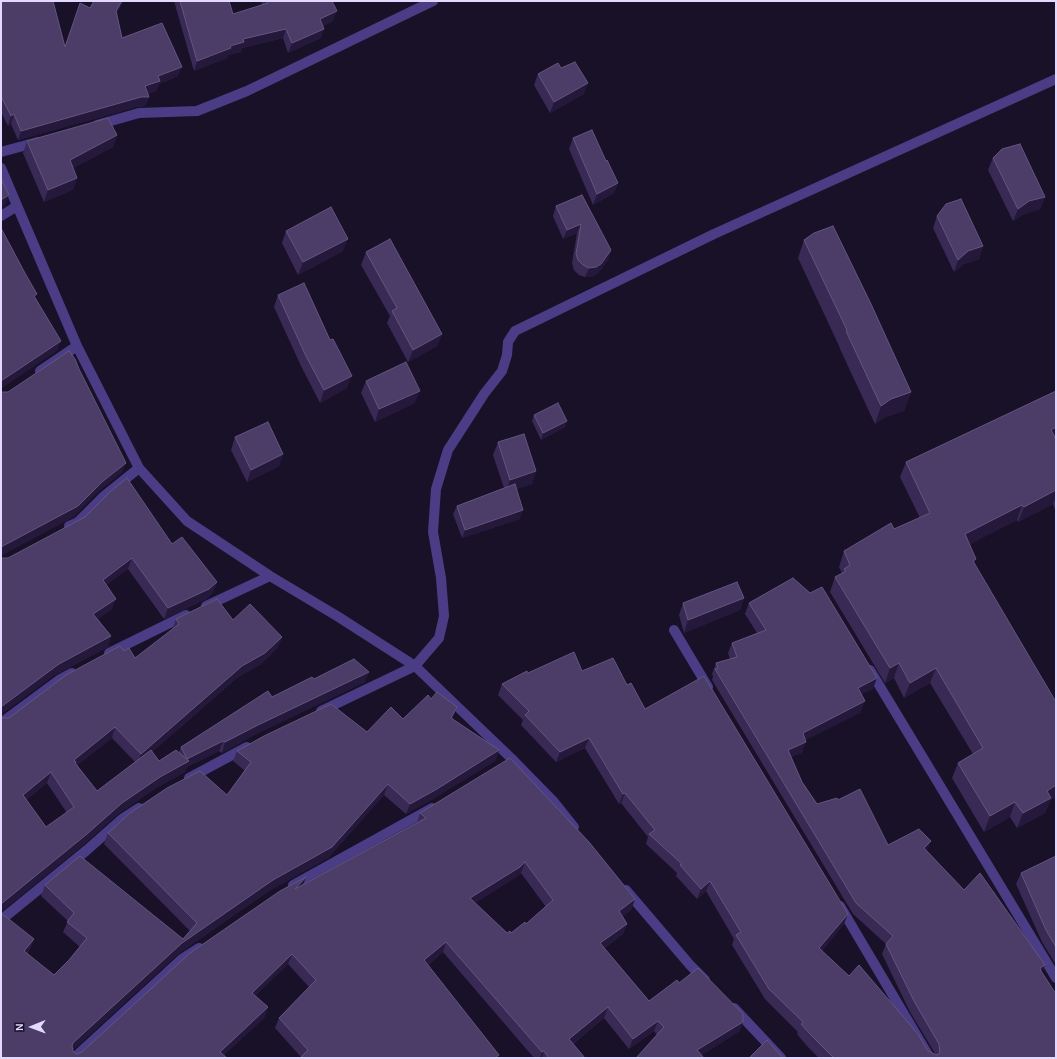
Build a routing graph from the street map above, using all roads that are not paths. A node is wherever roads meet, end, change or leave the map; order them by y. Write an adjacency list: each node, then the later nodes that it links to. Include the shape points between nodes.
1 (433, 1): 3 (street, via 247,91 197,111 139,113)
2 (1056, 79): 17 (street, via 714,234 515,331 508,342 502,371 448,450 436,489 433,532 444,616 440,638)
3 (86, 128)
4 (47, 139): 5 (street)
5 (1, 152)
6 (1, 168): 7 (street)
7 (17, 206): 8 (street); 9 (street)
8 (1, 216)
9 (77, 346): 10 (street); 11 (street)
10 (32, 376)
11 (139, 468): 12 (street, via 103,497 78,522); 13 (street, via 187,521)
12 (58, 532)
13 (270, 576): 15 (street); 17 (street)
14 (674, 630): 19 (street)
15 (99, 658)
16 (866, 663): 32 (street)
17 (415, 666): 20 (street); 26 (street, via 508,760 554,802)
18 (79, 669): 21 (street, via 59,680)
19 (715, 698)
20 (309, 716)
21 (1, 723)
22 (257, 741): 23 (street)
23 (181, 782)
24 (442, 801): 28 (street)
25 (148, 802): 30 (street, via 122,819)
26 (578, 832)
27 (617, 881): 33 (street, via 690,965)
28 (286, 889)
29 (834, 895): 37 (street)
30 (1, 920)
31 (208, 941): 35 (street, via 182,959)
32 (1056, 978)
33 (712, 986)
34 (728, 1003): 36 (street)
35 (74, 1058)
36 (781, 1058)
37 (930, 1058)

